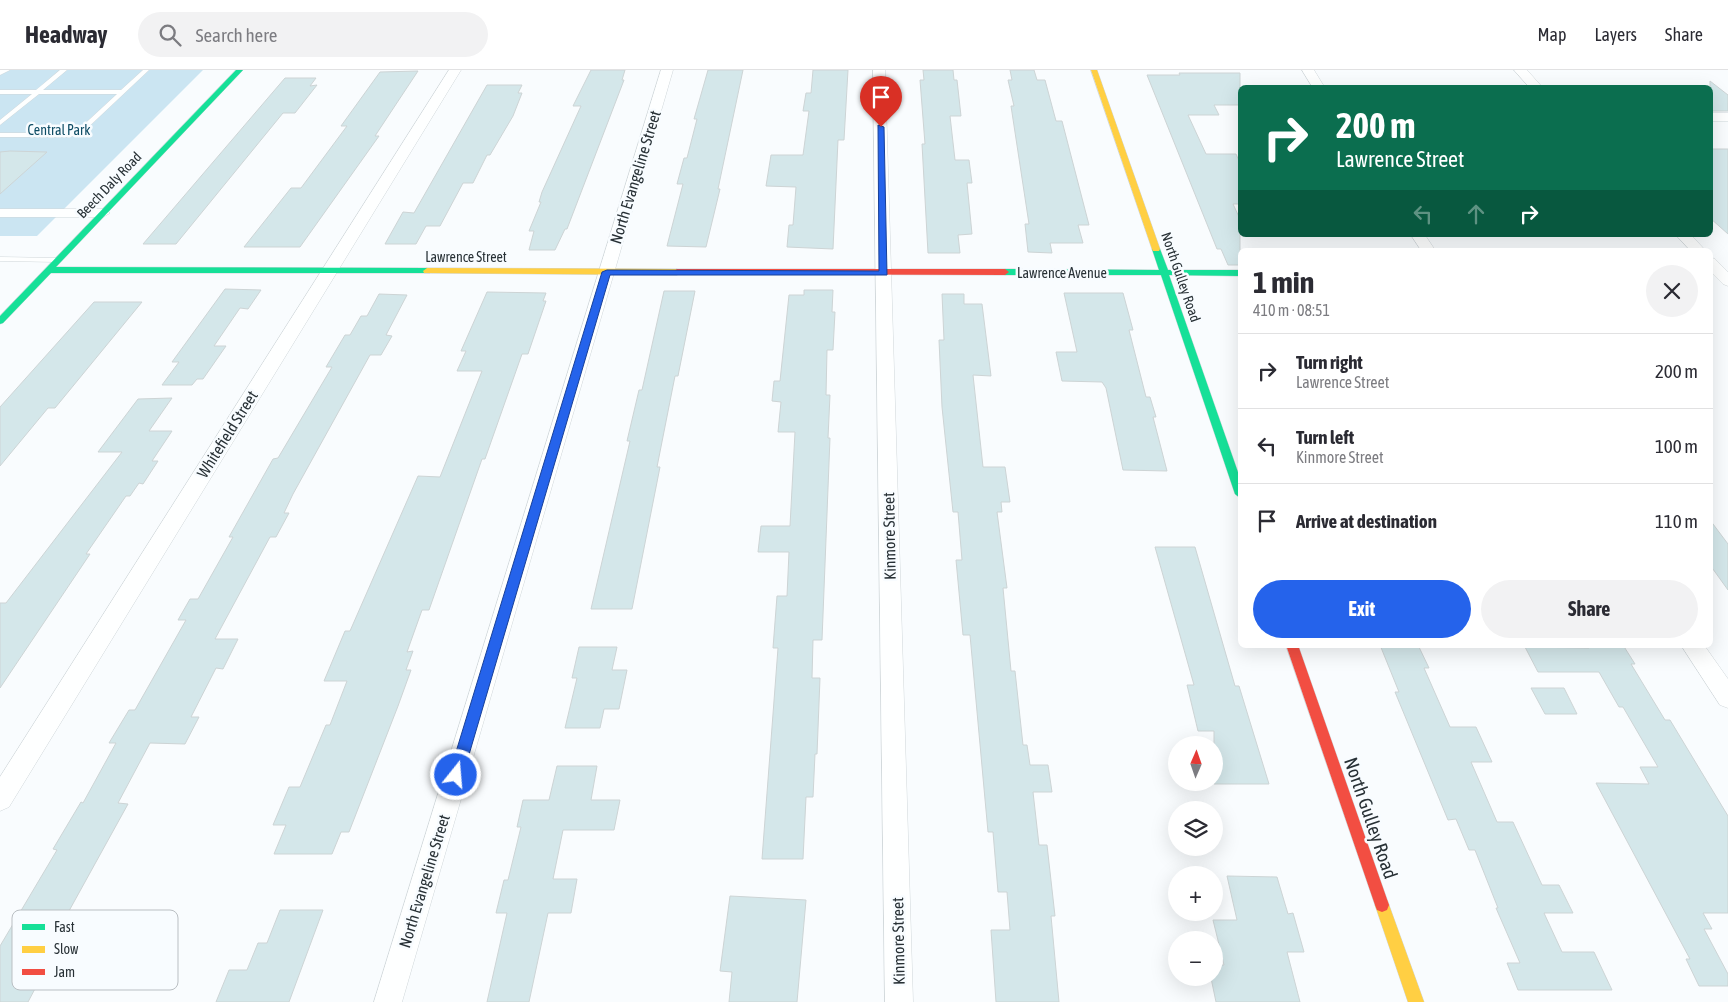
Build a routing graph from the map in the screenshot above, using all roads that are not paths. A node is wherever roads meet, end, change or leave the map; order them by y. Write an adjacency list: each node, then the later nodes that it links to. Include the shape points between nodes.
1 (4, 70): 11 (street)
2 (64, 70): 15 (lane)
3 (146, 70): 16 (lane)
4 (240, 70): 22 (street, Beech Daly Road)
5 (455, 70): 31 (street, Whitefield Street)
6 (667, 70): 32 (street, North Evangeline Street)
7 (879, 70): 33 (street, Kinmore Street)
8 (1094, 70): 34 (street, North Gulley Road)
9 (1308, 70): 12 (street)
10 (1520, 70): 13 (street)
11 (0, 71)
12 (1317, 85)
13 (1534, 85)
14 (0, 92): 15 (lane)
15 (38, 92): 16 (lane); 19 (lane)
16 (122, 92): 20 (lane, via 79,133)
17 (1713, 117): 18 (street)
18 (1728, 117)
19 (0, 123)
20 (0, 135)
21 (0, 213): 22 (street)
22 (103, 213): 28 (street, Beech Daly Road)
23 (1419, 237): 25 (street)
24 (1685, 237): 26 (street)
25 (1427, 248)
26 (1696, 248)
27 (0, 259): 28 (lane)
28 (58, 260): 30 (street, Beech Daly Road)
29 (1713, 266): 36 (street)
30 (49, 270): 31 (street, Lawrence Street); 37 (street, Beech Daly Road)
31 (330, 271): 32 (street, Lawrence Street); 42 (street, Whitefield Street)
32 (607, 272): 33 (street, Lawrence Street); 43 (street, North Evangeline Street)
33 (884, 273): 34 (street, Lawrence Avenue); 44 (street, Kinmore Street)
34 (1164, 273): 35 (street, Lawrence Avenue); 38 (street, North Gulley Road)
35 (1238, 273)
36 (1722, 276)
37 (0, 320)
38 (1238, 488)
39 (1293, 648): 45 (street, North Gulley Road)
40 (1694, 648): 41 (street)
41 (1728, 698)
42 (0, 799)
43 (388, 1002)
44 (899, 1002)
45 (1416, 1002)

